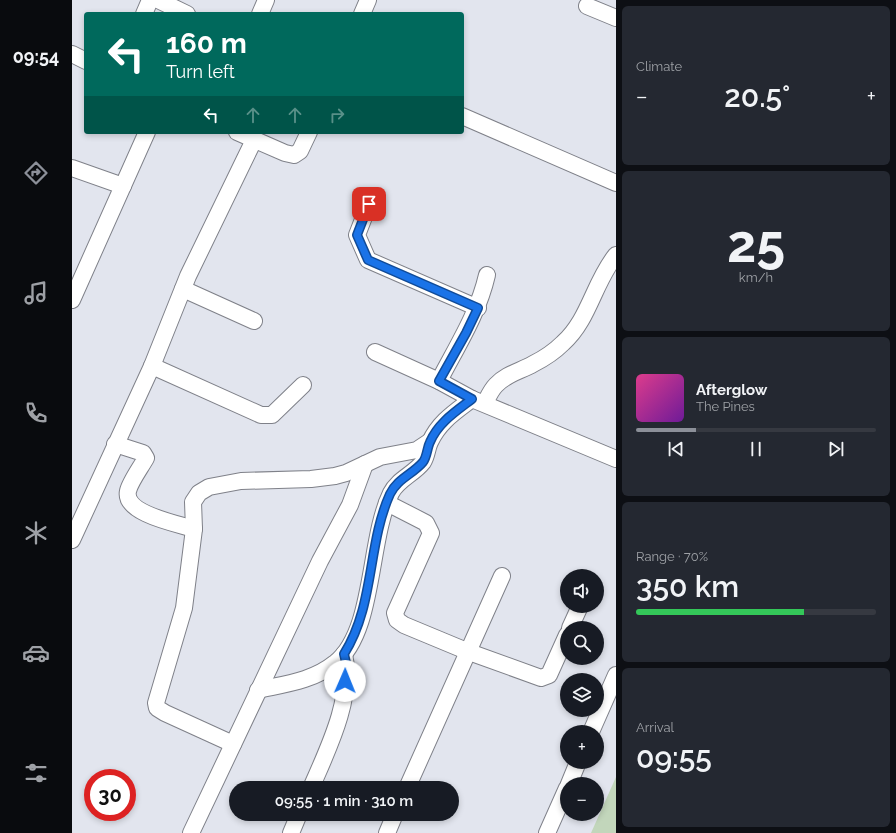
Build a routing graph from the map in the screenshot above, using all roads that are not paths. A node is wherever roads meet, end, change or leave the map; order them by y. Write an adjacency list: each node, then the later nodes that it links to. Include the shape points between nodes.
1 (150, 0): 6 (street)
2 (158, 0): 7 (street)
3 (266, 0): 8 (street)
4 (368, 0): 9 (street)
5 (587, 6): 10 (street)
6 (145, 12)
7 (183, 12)
8 (261, 12)
9 (363, 12)
10 (616, 18)
11 (72, 54): 12 (street)
12 (84, 60)
13 (464, 117): 19 (street)
14 (146, 134): 20 (street)
15 (241, 134): 17 (street)
16 (308, 134): 17 (street, via 300,151 294,155)
17 (254, 140): 24 (street)
18 (72, 168): 20 (street)
19 (616, 183)
20 (123, 186): 25 (street)
21 (369, 204): 26 (street, via 357,235 368,260)
22 (616, 255): 32 (street, via 609,263 574,333 535,364 506,377)
23 (487, 275): 26 (street)
24 (183, 289): 27 (street); 29 (street)
25 (72, 300)
26 (478, 308): 30 (street)
27 (254, 321)
28 (375, 352): 30 (street)
29 (152, 366): 31 (street, via 261,415 272,415); 34 (street)
30 (439, 381): 32 (street)
31 (303, 385)
32 (478, 401): 33 (street, via 438,426); 35 (street)
33 (429, 442): 36 (street, via 417,450 392,454); 37 (street, via 424,461 397,483)
34 (115, 444): 38 (street, via 143,453 146,458 128,491 128,499 133,506 146,514); 39 (street)
35 (616, 459)
36 (364, 464): 38 (street, via 335,476 241,481 209,487 199,493 193,502); 45 (street, via 350,505)
37 (387, 503): 42 (street, via 426,523 430,533 395,613 397,620); 43 (street, via 378,530 362,618)
38 (194, 529): 47 (street, via 184,608 156,703 157,708 165,713)
39 (72, 540)
40 (502, 576): 42 (street)
41 (560, 651): 42 (street, via 549,675 541,678)
42 (469, 652): 49 (street)
43 (344, 654): 45 (street, via 312,678); 48 (street, via 347,667 341,711)
44 (616, 675): 46 (street)
45 (258, 690): 47 (street)
46 (594, 725)
47 (233, 744): 53 (street)
48 (314, 781)
49 (410, 781)
50 (560, 804): 56 (street)
51 (297, 821): 54 (street)
52 (392, 821): 55 (street)
53 (196, 832)
54 (291, 833)
55 (387, 833)
56 (547, 833)

